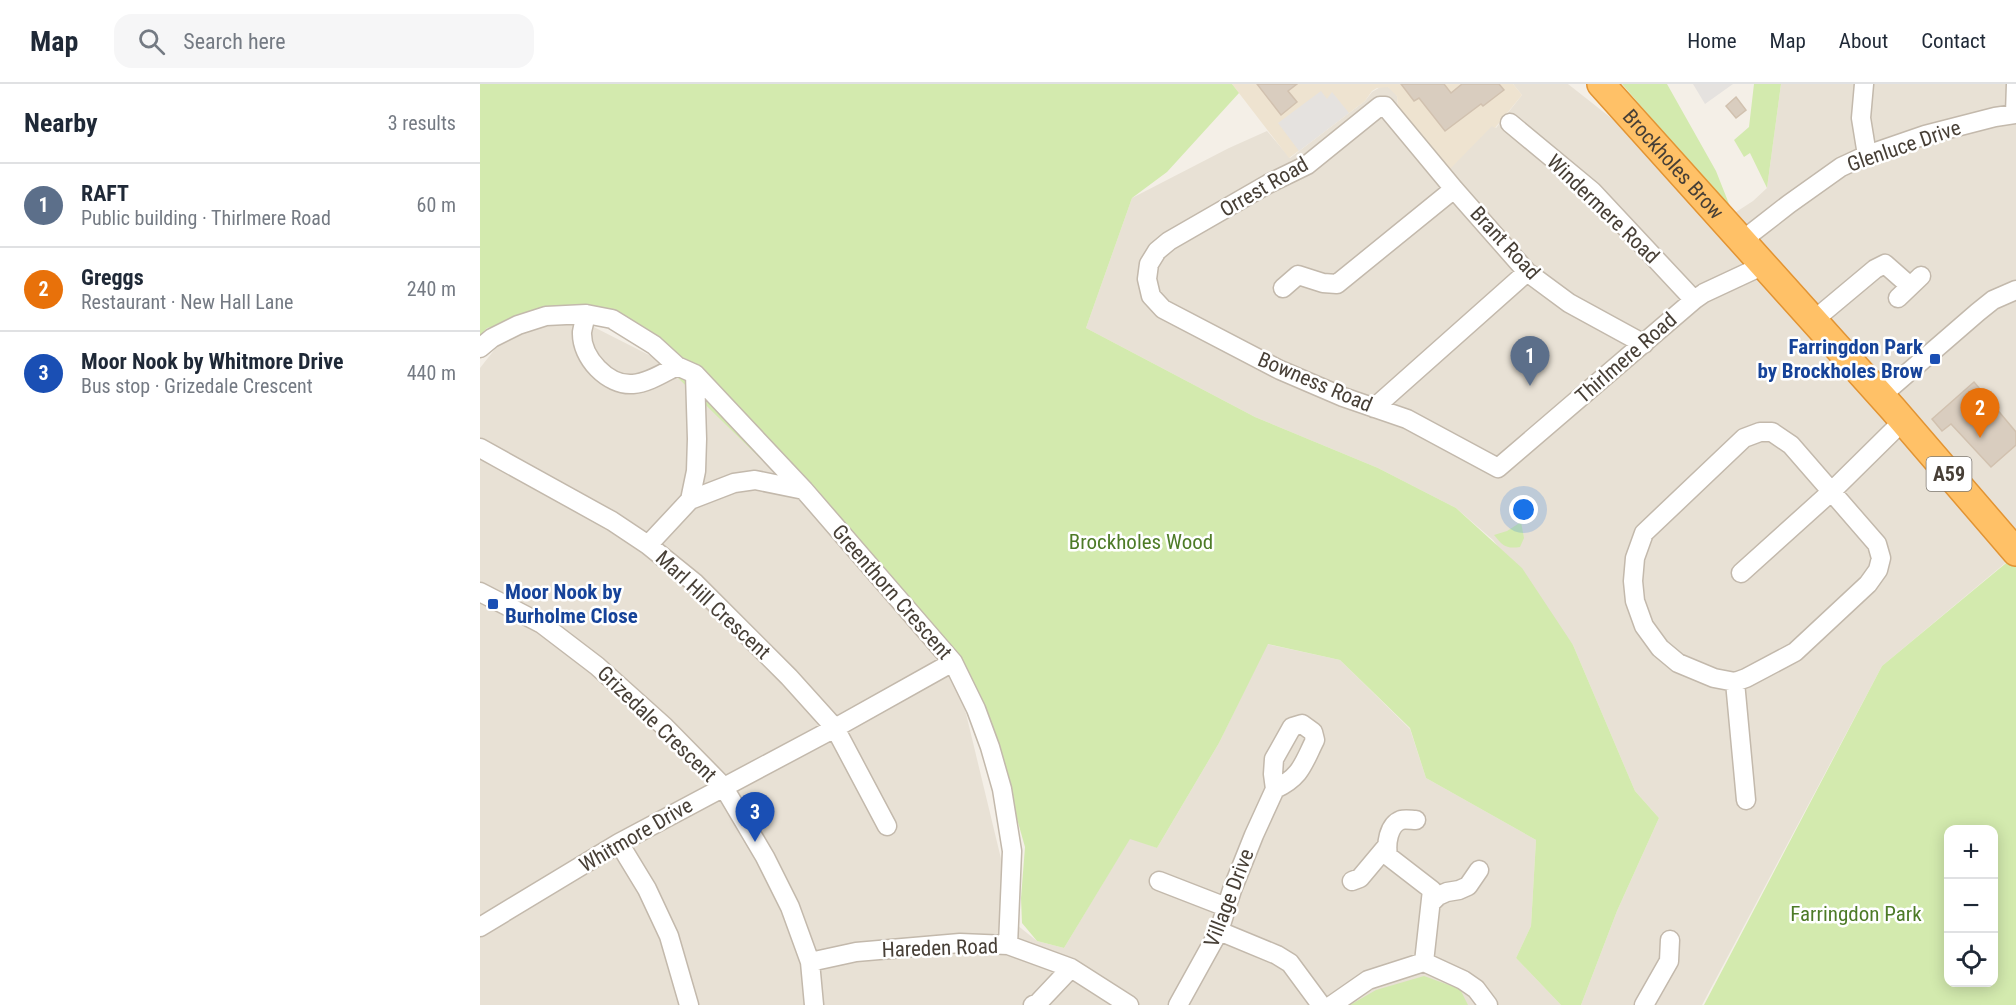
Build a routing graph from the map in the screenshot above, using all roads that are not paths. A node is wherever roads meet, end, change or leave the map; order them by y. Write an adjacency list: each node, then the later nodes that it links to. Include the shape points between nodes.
1 (1601, 84): 9 (highway, Brockholes Brow / A59)
2 (1864, 84): 7 (street, via 1861,118)
3 (2016, 84): 5 (street)
4 (1392, 112): 8 (street, Brant Road); 12 (street, Orrest Road, via 1380,106 1306,165 1168,241 1149,264)
5 (2015, 114): 7 (street, Glenluce Drive, via 1925,135)
6 (1510, 123): 16 (street, Windermere Road, via 1592,191)
7 (1867, 154): 9 (street, Glenluce Drive, via 1841,167 1789,204)
8 (1454, 189): 11 (street, Brant Road); 14 (street, via 1336,284 1323,283 1295,267)
9 (1745, 243): 10 (highway, A59)
10 (1764, 265): 16 (street, Thirlmere Road); 18 (highway, A59)
11 (1527, 272): 19 (street, Brant Road, via 1585,313); 24 (street)
12 (1146, 279): 24 (street, Bowness Road, via 1151,296 1163,309 1280,369)
13 (1910, 287): 18 (street, via 1885,264 1875,268)
14 (1283, 288)
15 (2016, 290): 23 (street, via 1993,300)
16 (1694, 300): 19 (street, Thirlmere Road)
17 (586, 314): 20 (street, Greenthorn Crescent, via 546,316 518,325); 21 (street, Greenthorn Crescent, via 612,319 634,331); 21 (street, via 584,347 591,361 615,382 642,383)
18 (1814, 320): 23 (highway, A59)
19 (1644, 344): 27 (street, Thirlmere Road)
20 (480, 348)
21 (677, 366): 22 (street, Greenthorn Crescent)
22 (694, 374): 28 (street, Greenthorn Crescent); 30 (street, via 697,449)
23 (1881, 396): 25 (highway, A59)
24 (1374, 408): 27 (street, Bowness Road, via 1407,419)
25 (1903, 421): 29 (street); 32 (highway, A59)
26 (480, 448): 31 (street, Marl Hill Crescent)
27 (1498, 468)
28 (804, 490): 30 (street, via 755,480 734,483); 35 (street, Greenthorn Crescent)
29 (1832, 491): 33 (street); 36 (street, via 1877,544 1881,558 1878,570 1795,652); 36 (street, via 1791,446 1772,432 1761,432 1744,438 1644,533 1635,558 1633,581 1644,626 1660,648 1678,663)
30 (690, 500): 31 (street)
31 (648, 545): 37 (street, Marl Hill Crescent, via 695,583)
32 (2016, 552)
33 (1741, 573)
34 (480, 592): 38 (street, Grizedale Crescent, via 542,624 597,666)
35 (953, 662): 37 (street, Whitmore Drive); 53 (street, Greenthorn Crescent, via 987,738 1002,789 1012,851)
36 (1735, 682): 40 (street)
37 (835, 728): 38 (street, Whitmore Drive); 42 (street, Marl Hill Crescent)
38 (723, 786): 43 (street, Whitmore Drive); 54 (street, Grizedale Crescent, via 790,906)
39 (1275, 789): 49 (street, Village Drive)
40 (1746, 800)
41 (1416, 820): 44 (street, via 1401,820 1395,825)
42 (887, 826)
43 (619, 843): 50 (street, Whitmore Drive); 57 (street, via 669,936)
44 (1386, 847): 47 (street, via 1360,878); 48 (street, via 1388,856 1432,890)
45 (1479, 870): 48 (street, via 1468,886 1447,891)
46 (1159, 881): 49 (street)
47 (1352, 881)
48 (1431, 903): 55 (street)
49 (1226, 907): 51 (street, Village Drive)
50 (480, 927)
51 (1219, 931): 61 (street, Village Drive); 62 (street, via 1290,963)
52 (1670, 940): 65 (street, via 1669,961)
53 (1008, 945): 54 (street, Hareden Road, via 960,943 856,952); 56 (street, Hareden Road)
54 (810, 962): 58 (street, Grizedale Crescent)
55 (1424, 962): 63 (street, via 1368,980); 64 (street, via 1463,980)
56 (1071, 968): 59 (street); 60 (street, Hareden Road)
57 (689, 1005)
58 (814, 1005)
59 (1033, 1005)
60 (1129, 1005)
61 (1179, 1005)
62 (1321, 1005)
63 (1332, 1005)
64 (1488, 1005)
65 (1644, 1005)

